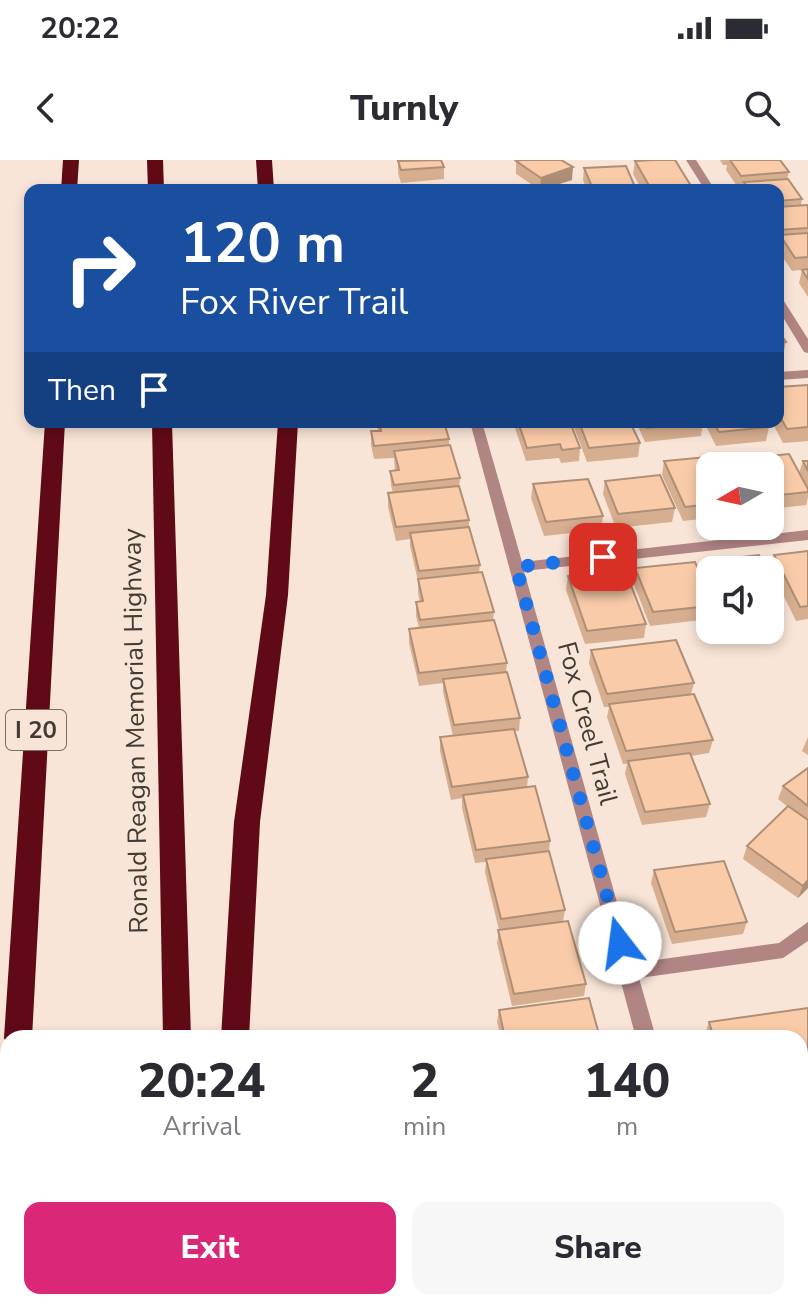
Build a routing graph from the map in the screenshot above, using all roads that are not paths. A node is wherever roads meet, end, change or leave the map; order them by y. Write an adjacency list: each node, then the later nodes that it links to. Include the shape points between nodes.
1 (155, 160): 7 (highway)
2 (264, 160): 8 (highway)
3 (691, 160): 9 (street)
4 (247, 161): 8 (highway)
5 (71, 163): 6 (highway)
6 (69, 184)
7 (156, 184)
8 (266, 184)
9 (706, 184)
10 (784, 310): 11 (street)
11 (808, 349)
12 (808, 374): 13 (street)
13 (784, 376)
14 (55, 428): 22 (highway, I 20)
15 (162, 428): 23 (highway, Ronald Reagan Memorial Highway)
16 (288, 428): 24 (highway, via 277,595 247,822)
17 (478, 428): 19 (street, Fox Creel Trail)
18 (808, 535): 19 (street)
19 (516, 567): 21 (street, Fox Creel Trail)
20 (808, 930): 21 (street, via 783,950)
21 (628, 972): 25 (street, Fox Creel Trail)
22 (18, 1030)
23 (177, 1030)
24 (235, 1030)
25 (644, 1030)

